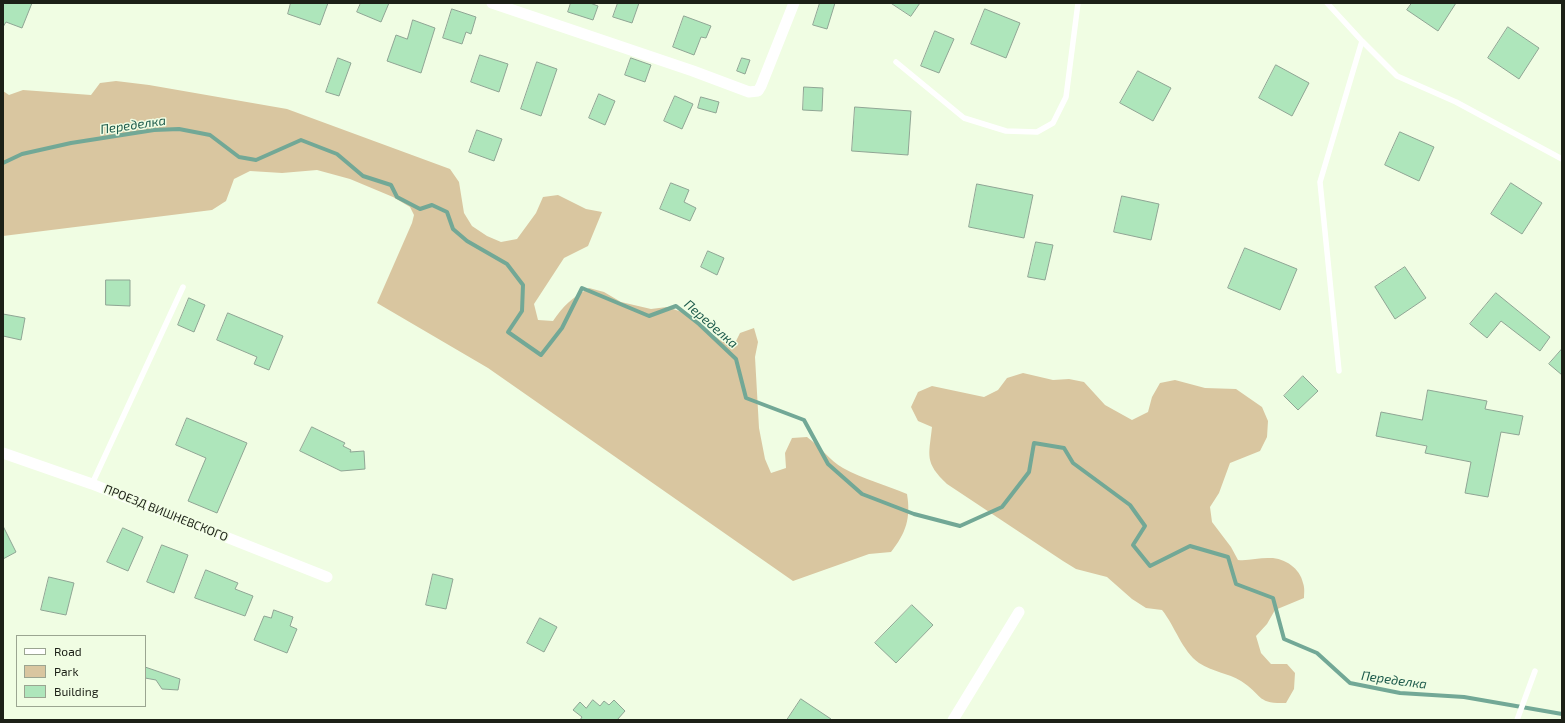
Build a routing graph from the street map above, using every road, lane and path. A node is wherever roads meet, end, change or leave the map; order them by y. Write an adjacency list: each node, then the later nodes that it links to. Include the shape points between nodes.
1 (492, 3): 2 (street, via 749,92 758,91 761,86)
2 (794, 3)
3 (1078, 3): 6 (lane, via 1066,97 1054,123 1037,132 1006,132 964,118)
4 (1327, 3): 5 (lane)
5 (1362, 41): 7 (lane, via 1398,76 1456,102); 9 (lane, via 1320,182)
6 (896, 62)
7 (1562, 159)
8 (183, 287): 11 (lane)
9 (1339, 371)
10 (3, 453): 11 (street, ПРОЕЗД ВИШНЕВСКОГО)
11 (92, 484): 12 (street, ПРОЕЗД ВИШНЕВСКОГО)
12 (327, 577)
13 (1019, 612): 15 (street)
14 (1535, 671): 16 (lane)
15 (953, 720)
16 (1517, 720)

